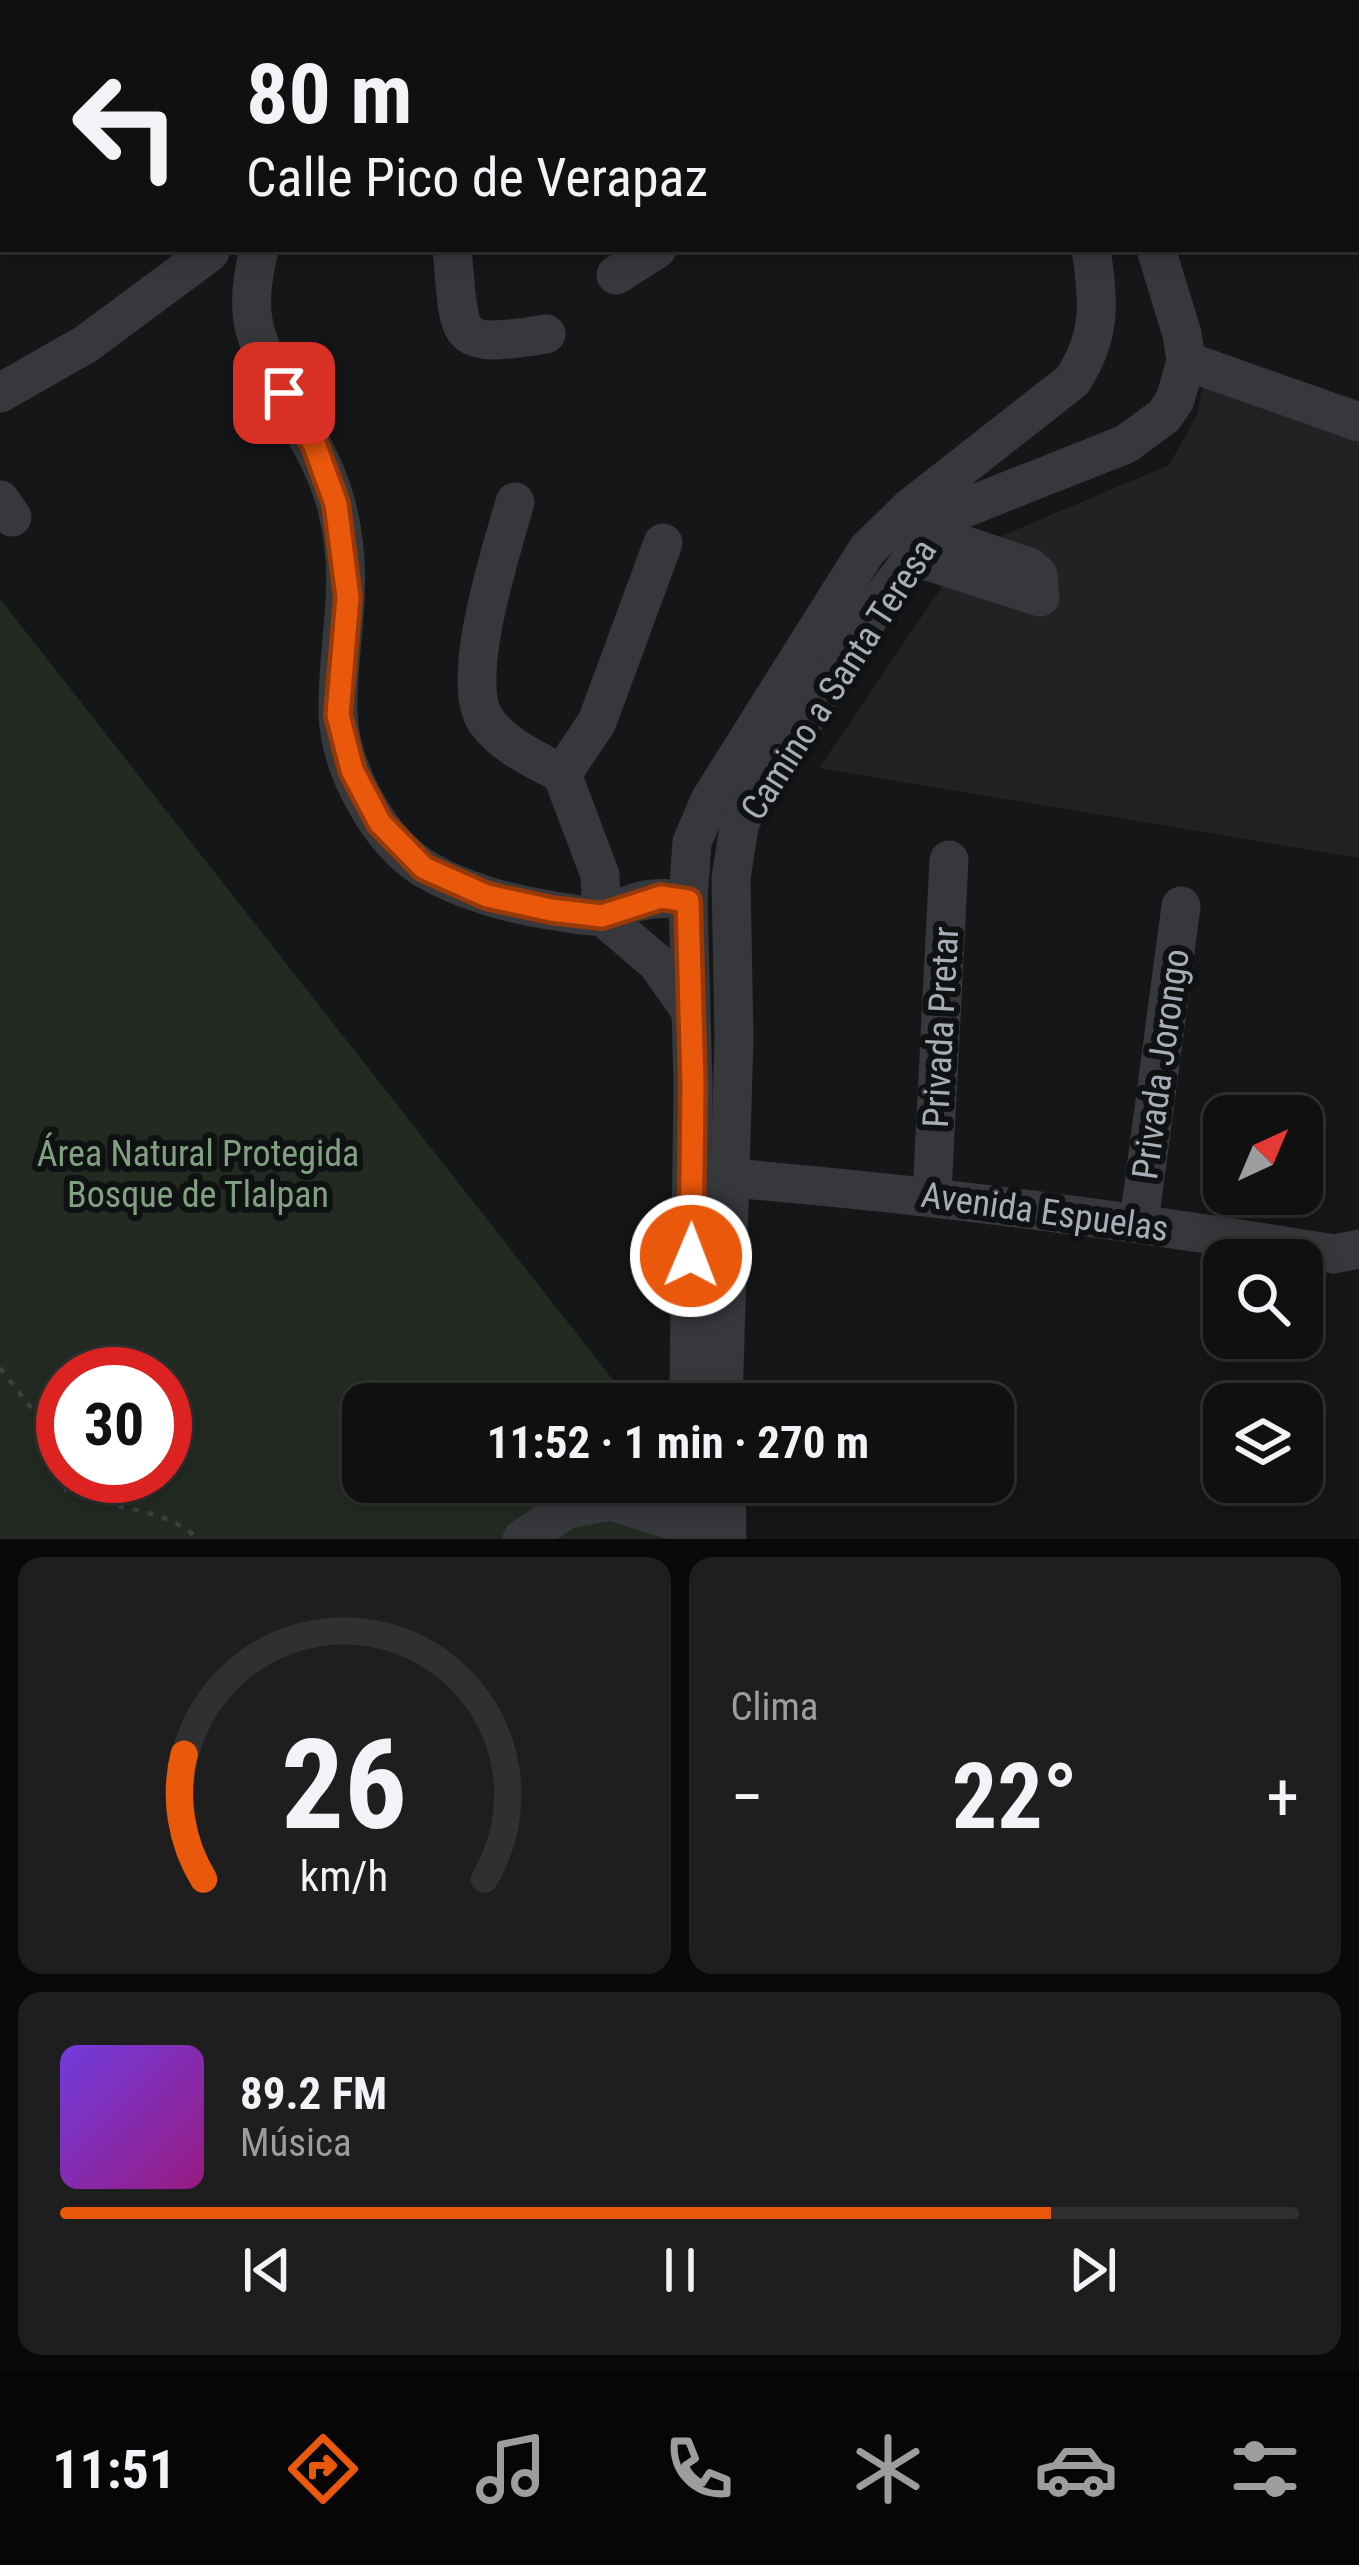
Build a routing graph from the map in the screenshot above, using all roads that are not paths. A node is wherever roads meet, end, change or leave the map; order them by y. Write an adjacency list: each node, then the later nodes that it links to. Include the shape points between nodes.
1 (205, 252): 12 (street, via 86,344)
2 (209, 252): 9 (street)
3 (258, 252): 9 (street)
4 (452, 252): 10 (street, via 460,322 471,336 494,343)
5 (652, 252): 8 (street)
6 (1091, 252): 18 (street, Camino a Santa Teresa, via 1099,313 1084,363 867,550 710,800 692,842)
7 (1157, 252): 11 (street)
8 (616, 275)
9 (255, 331): 20 (street, via 336,504 348,597 338,715 363,796 424,868 487,896)
10 (546, 334)
11 (1186, 362): 13 (street); 22 (street, Camino a Santa Teresa, via 1175,400 1140,437 957,511 922,545 740,821 731,878)
12 (0, 393)
13 (1359, 422)
14 (514, 502): 16 (street, via 474,683 484,718 510,745)
15 (663, 543): 16 (street, via 597,722)
16 (562, 774): 20 (street, via 599,874)
17 (949, 860): 23 (street, Privada Pretar)
18 (688, 901): 20 (street, via 661,897); 21 (street, Camino a Santa Teresa)
19 (1180, 906): 24 (street, Privada Jorongo)
20 (602, 916): 21 (street, via 657,963)
21 (688, 1007): 26 (street, Camino a Santa Teresa)
22 (730, 1178): 23 (street, Avenida Espuelas); 27 (street, Camino a Santa Teresa)
23 (932, 1195): 24 (street, Avenida Espuelas)
24 (1138, 1222): 25 (street, Avenida Espuelas, via 1334,1253)
25 (1359, 1249)
26 (689, 1383)
27 (724, 1383)
28 (717, 1530): 29 (street, via 611,1501 567,1509)
29 (522, 1539)

